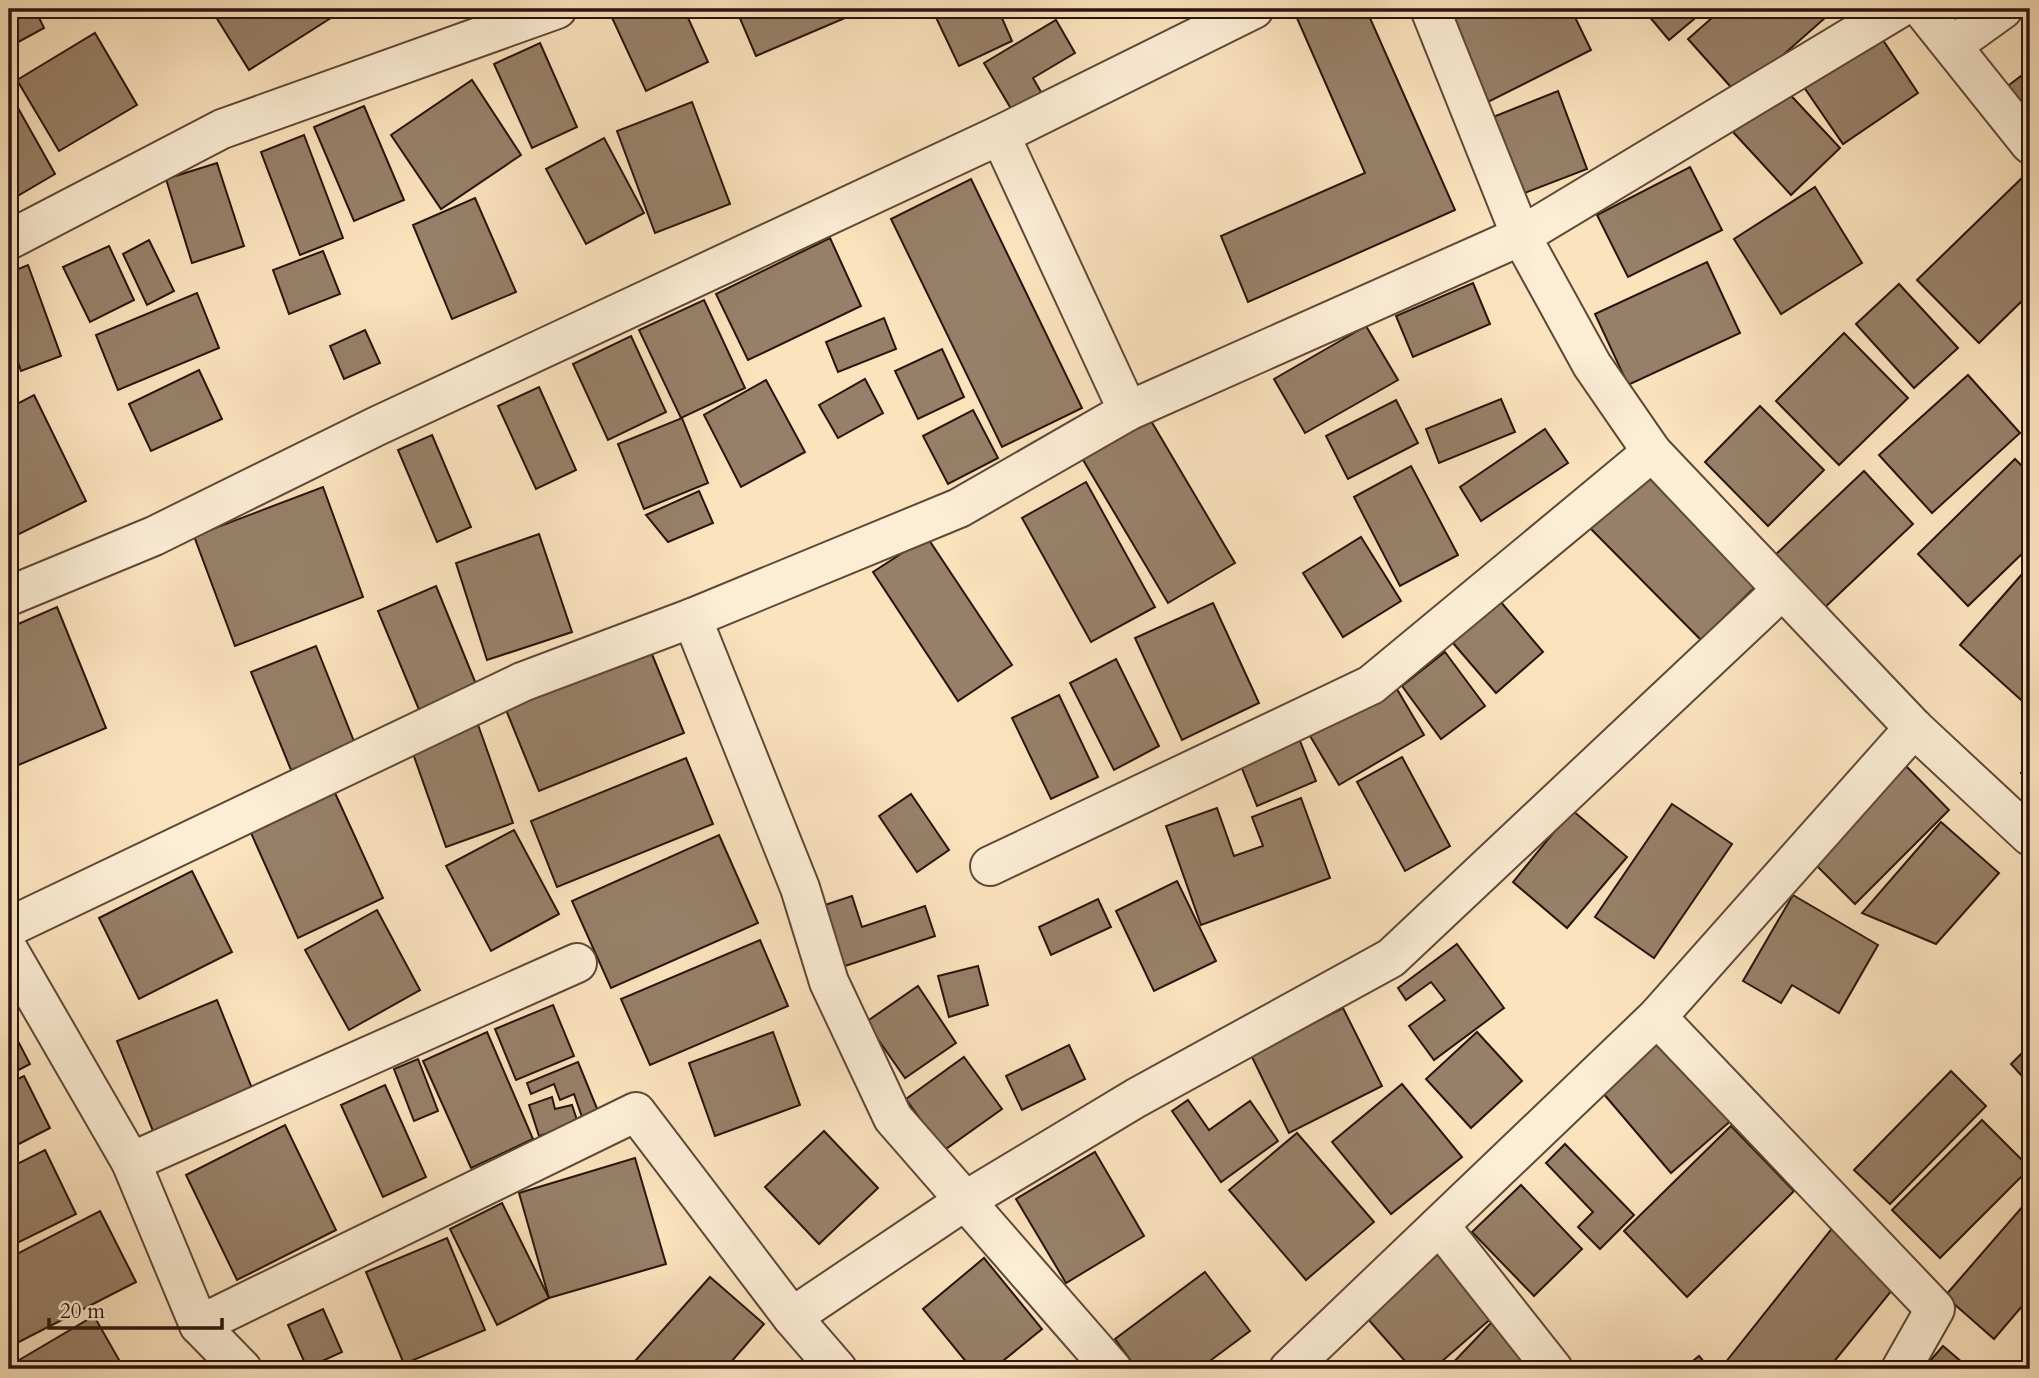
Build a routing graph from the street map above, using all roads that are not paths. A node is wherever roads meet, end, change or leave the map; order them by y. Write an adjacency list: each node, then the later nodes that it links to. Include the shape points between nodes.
1 (1254, 9): 8 (street)
2 (1430, 9): 10 (street)
3 (1898, 9): 10 (street)
4 (1922, 9): 7 (street)
5 (2003, 9): 7 (street)
6 (542, 11): 11 (street, via 222,129)
7 (1953, 45): 9 (street)
8 (1000, 135): 12 (street); 15 (street, via 377,426 154,536)
9 (2030, 144)
10 (1521, 236): 12 (street); 13 (street, via 1592,365)
11 (9, 240)
12 (1128, 411): 16 (street, via 959,508)
13 (1652, 452): 14 (street); 19 (street, via 1371,685)
14 (1782, 590): 17 (street); 25 (street, via 1391,958 1136,1098)
15 (9, 596)
16 (692, 618): 20 (street, via 522,682); 25 (street, via 800,888 835,995 893,1118)
17 (1914, 728): 18 (street); 23 (street)
18 (2030, 836)
19 (990, 866)
20 (9, 927)
21 (9, 951): 24 (street)
22 (577, 963): 24 (street)
23 (1657, 1017): 26 (street); 34 (street, via 1935,1309)
24 (131, 1162): 28 (street)
25 (963, 1202): 27 (street); 31 (street)
26 (1440, 1226): 32 (street); 33 (street)
27 (792, 1317): 28 (street, via 636,1112); 30 (street)
28 (199, 1325): 29 (street)
29 (242, 1369)
30 (837, 1369)
31 (1112, 1369)
32 (1289, 1369)
33 (1553, 1369)
34 (1901, 1369)

